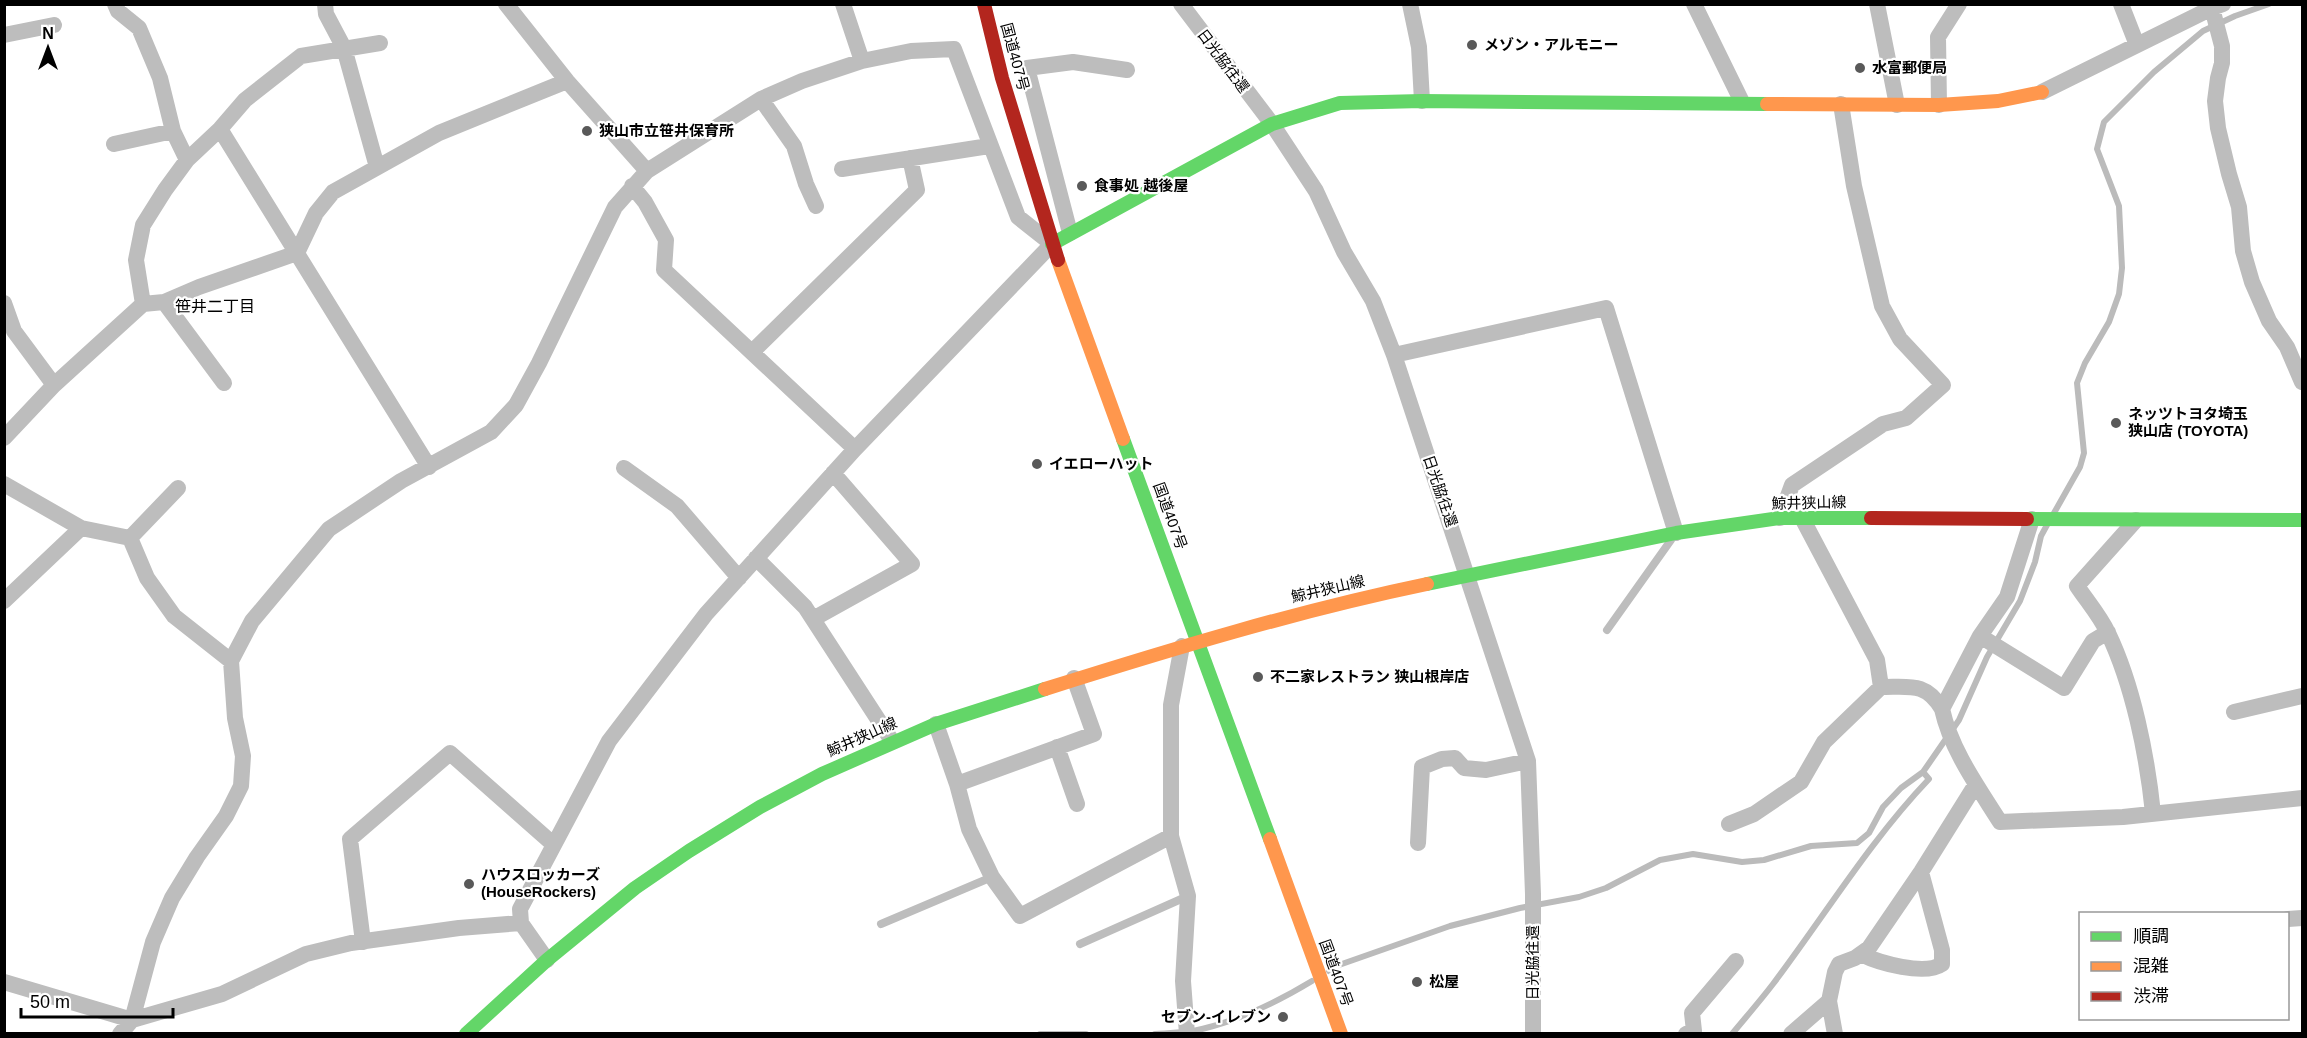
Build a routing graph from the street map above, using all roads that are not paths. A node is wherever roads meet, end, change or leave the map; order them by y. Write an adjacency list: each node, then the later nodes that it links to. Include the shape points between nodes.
1 (115, 4): 31 (street, via 139,28 160,78)
2 (326, 4): 18 (street, via 326,14)
3 (506, 4): 21 (street)
4 (843, 4): 19 (street)
5 (984, 4): 42 (main road, 国道407号)
6 (1181, 4): 29 (street, 日光脇往還)
7 (1410, 4): 24 (street, via 1419,47)
8 (1694, 4): 25 (street)
9 (1877, 4): 27 (street)
10 (1959, 4): 28 (street, via 1938,37)
11 (2121, 4): 17 (street)
12 (2192, 11): 13 (street); 17 (street)
13 (2217, 16): 49 (street, via 2222,63 2216,101 2218,128 2239,207 2242,251 2269,321 2287,347)
14 (54, 25): 15 (street)
15 (4, 35)
16 (380, 43): 18 (street)
17 (2137, 45): 22 (street)
18 (344, 48): 30 (street, via 301,56 245,100); 36 (street)
19 (862, 61): 23 (street); 33 (street, via 911,51 954,49)
20 (1127, 70): 41 (street, via 1073,62 1027,68)
21 (567, 81): 36 (street, via 439,132); 38 (street)
22 (2042, 92): 28 (main road, via 1998,101)
23 (761, 99): 38 (street); 40 (street, via 794,146)
24 (1422, 101): 25 (main road); 29 (main road, via 1340,103)
25 (1742, 102): 26 (main road)
26 (1841, 104): 27 (main road); 59 (street, via 1854,186 1882,306 1900,339 1943,385 1906,418 1883,424 1792,485)
27 (1898, 105): 28 (main road)
28 (1939, 105)
29 (1272, 124): 41 (main road); 48 (street, 日光脇往還, via 1316,191 1344,252 1373,301)
30 (220, 129): 35 (street); 43 (street)
31 (173, 132): 32 (street); 35 (street)
32 (114, 144)
33 (989, 146): 34 (street); 42 (street, via 1018,217)
34 (910, 158): 37 (street); 47 (street, via 917,190)
35 (188, 160): 46 (street, via 143,225 136,260)
36 (377, 167): 43 (street, via 333,192 316,213)
37 (842, 169)
38 (647, 171): 39 (street)
39 (632, 186): 47 (street, via 666,240 664,270); 54 (street, via 615,207 516,405 491,432)
40 (816, 206)
41 (1070, 233): 42 (main road)
42 (1052, 244): 53 (street); 75 (main road, 国道407号)
43 (297, 253): 44 (street); 54 (street)
44 (164, 302): 46 (street); 50 (street)
45 (4, 303): 51 (street, via 14,331)
46 (143, 304): 51 (street)
47 (752, 352): 53 (street)
48 (1394, 355): 65 (street, via 1606,308); 68 (street, 日光脇往還)
49 (2302, 382)
50 (224, 383)
51 (54, 385): 52 (street)
52 (4, 438)
53 (855, 449): 56 (street)
54 (429, 467): 77 (street, via 329,529 252,621)
55 (624, 468): 69 (street, via 676,506)
56 (833, 473): 67 (street); 71 (street, via 912,564)
57 (4, 484): 64 (street)
58 (178, 488): 66 (street)
59 (1780, 518): 60 (main road, 鯨井狭山線); 65 (main road, 鯨井狭山線)
60 (1802, 518): 61 (main road, 鯨井狭山線); 79 (street, via 1877,660)
61 (2034, 519): 62 (main road, 鯨井狭山線); 74 (street, via 2007,597)
62 (2136, 519): 63 (main road, 鯨井狭山線); 73 (street, via 2077,586)
63 (2302, 519)
64 (81, 528): 66 (street); 70 (street)
65 (1676, 533): 68 (main road, 鯨井狭山線); 72 (lane)
66 (129, 538): 77 (street, via 147,578 174,615)
67 (756, 558): 69 (street); 71 (street)
68 (1468, 577): 75 (main road, 鯨井狭山線, via 1383,593); 86 (street, 日光脇往還)
69 (739, 578): 95 (street, via 705,615 609,741)
70 (4, 601)
71 (813, 619): 84 (street)
72 (1607, 630)
73 (2108, 632): 74 (street, via 2093,641 2064,688); 91 (street, via 2147,763)
74 (1983, 637): 82 (street)
75 (1198, 641): 76 (main road, 鯨井狭山線); 112 (main road, 国道407号)
76 (1182, 646): 78 (main road, 鯨井狭山線); 93 (street, via 1171,705)
77 (231, 661): 108 (street, via 235,718 243,756 241,786 172,898 153,942)
78 (1074, 678): 83 (main road, 鯨井狭山線); 85 (street, via 1094,734)
79 (1881, 687): 82 (street, via 1915,687 1933,695); 92 (street, via 1824,742 1801,782 1754,814)
80 (2302, 696): 81 (street)
81 (2234, 712)
82 (1943, 716): 88 (street)
83 (936, 724): 84 (main road, 鯨井狭山線); 87 (street)
84 (892, 741): 104 (main road, 鯨井狭山線, via 760,807 689,851 635,888)
85 (1057, 747): 87 (street); 90 (street)
86 (1528, 761): 94 (street, via 1486,770 1464,768 1455,758 1422,766); 113 (street, 日光脇往還)
87 (957, 784): 97 (street, via 969,829)
88 (1976, 784): 91 (street, via 2000,822); 96 (street)
89 (2302, 798): 91 (street)
90 (1077, 804)
91 (2153, 813)
92 (1729, 824)
93 (1171, 836): 97 (street, via 1020,916); 98 (street)
94 (1418, 843)
95 (553, 844): 99 (street, via 520,909); 101 (street, via 450,753 350,839)
96 (1922, 872): 103 (street); 103 (street, via 1942,964 1927,969 1876,962)
97 (992, 877): 100 (lane)
98 (1188, 896): 102 (lane); 109 (street)
99 (521, 923): 101 (street); 104 (street)
100 (881, 924)
101 (363, 942): 108 (street, via 306,954 222,994)
102 (1080, 944)
103 (1861, 954): 107 (street, via 1839,964)
104 (547, 960): 111 (main road, 鯨井狭山線)
105 (1737, 961): 114 (street, via 1692,1013 1694,1031)
106 (4, 982): 108 (street)
107 (1829, 1001): 115 (street); 116 (street)
108 (132, 1020): 110 (street)
109 (1186, 1030)
110 (120, 1034)
111 (466, 1034)
112 (1341, 1034)
113 (1533, 1034)
114 (1686, 1034)
115 (1791, 1034)
116 (1835, 1034)

